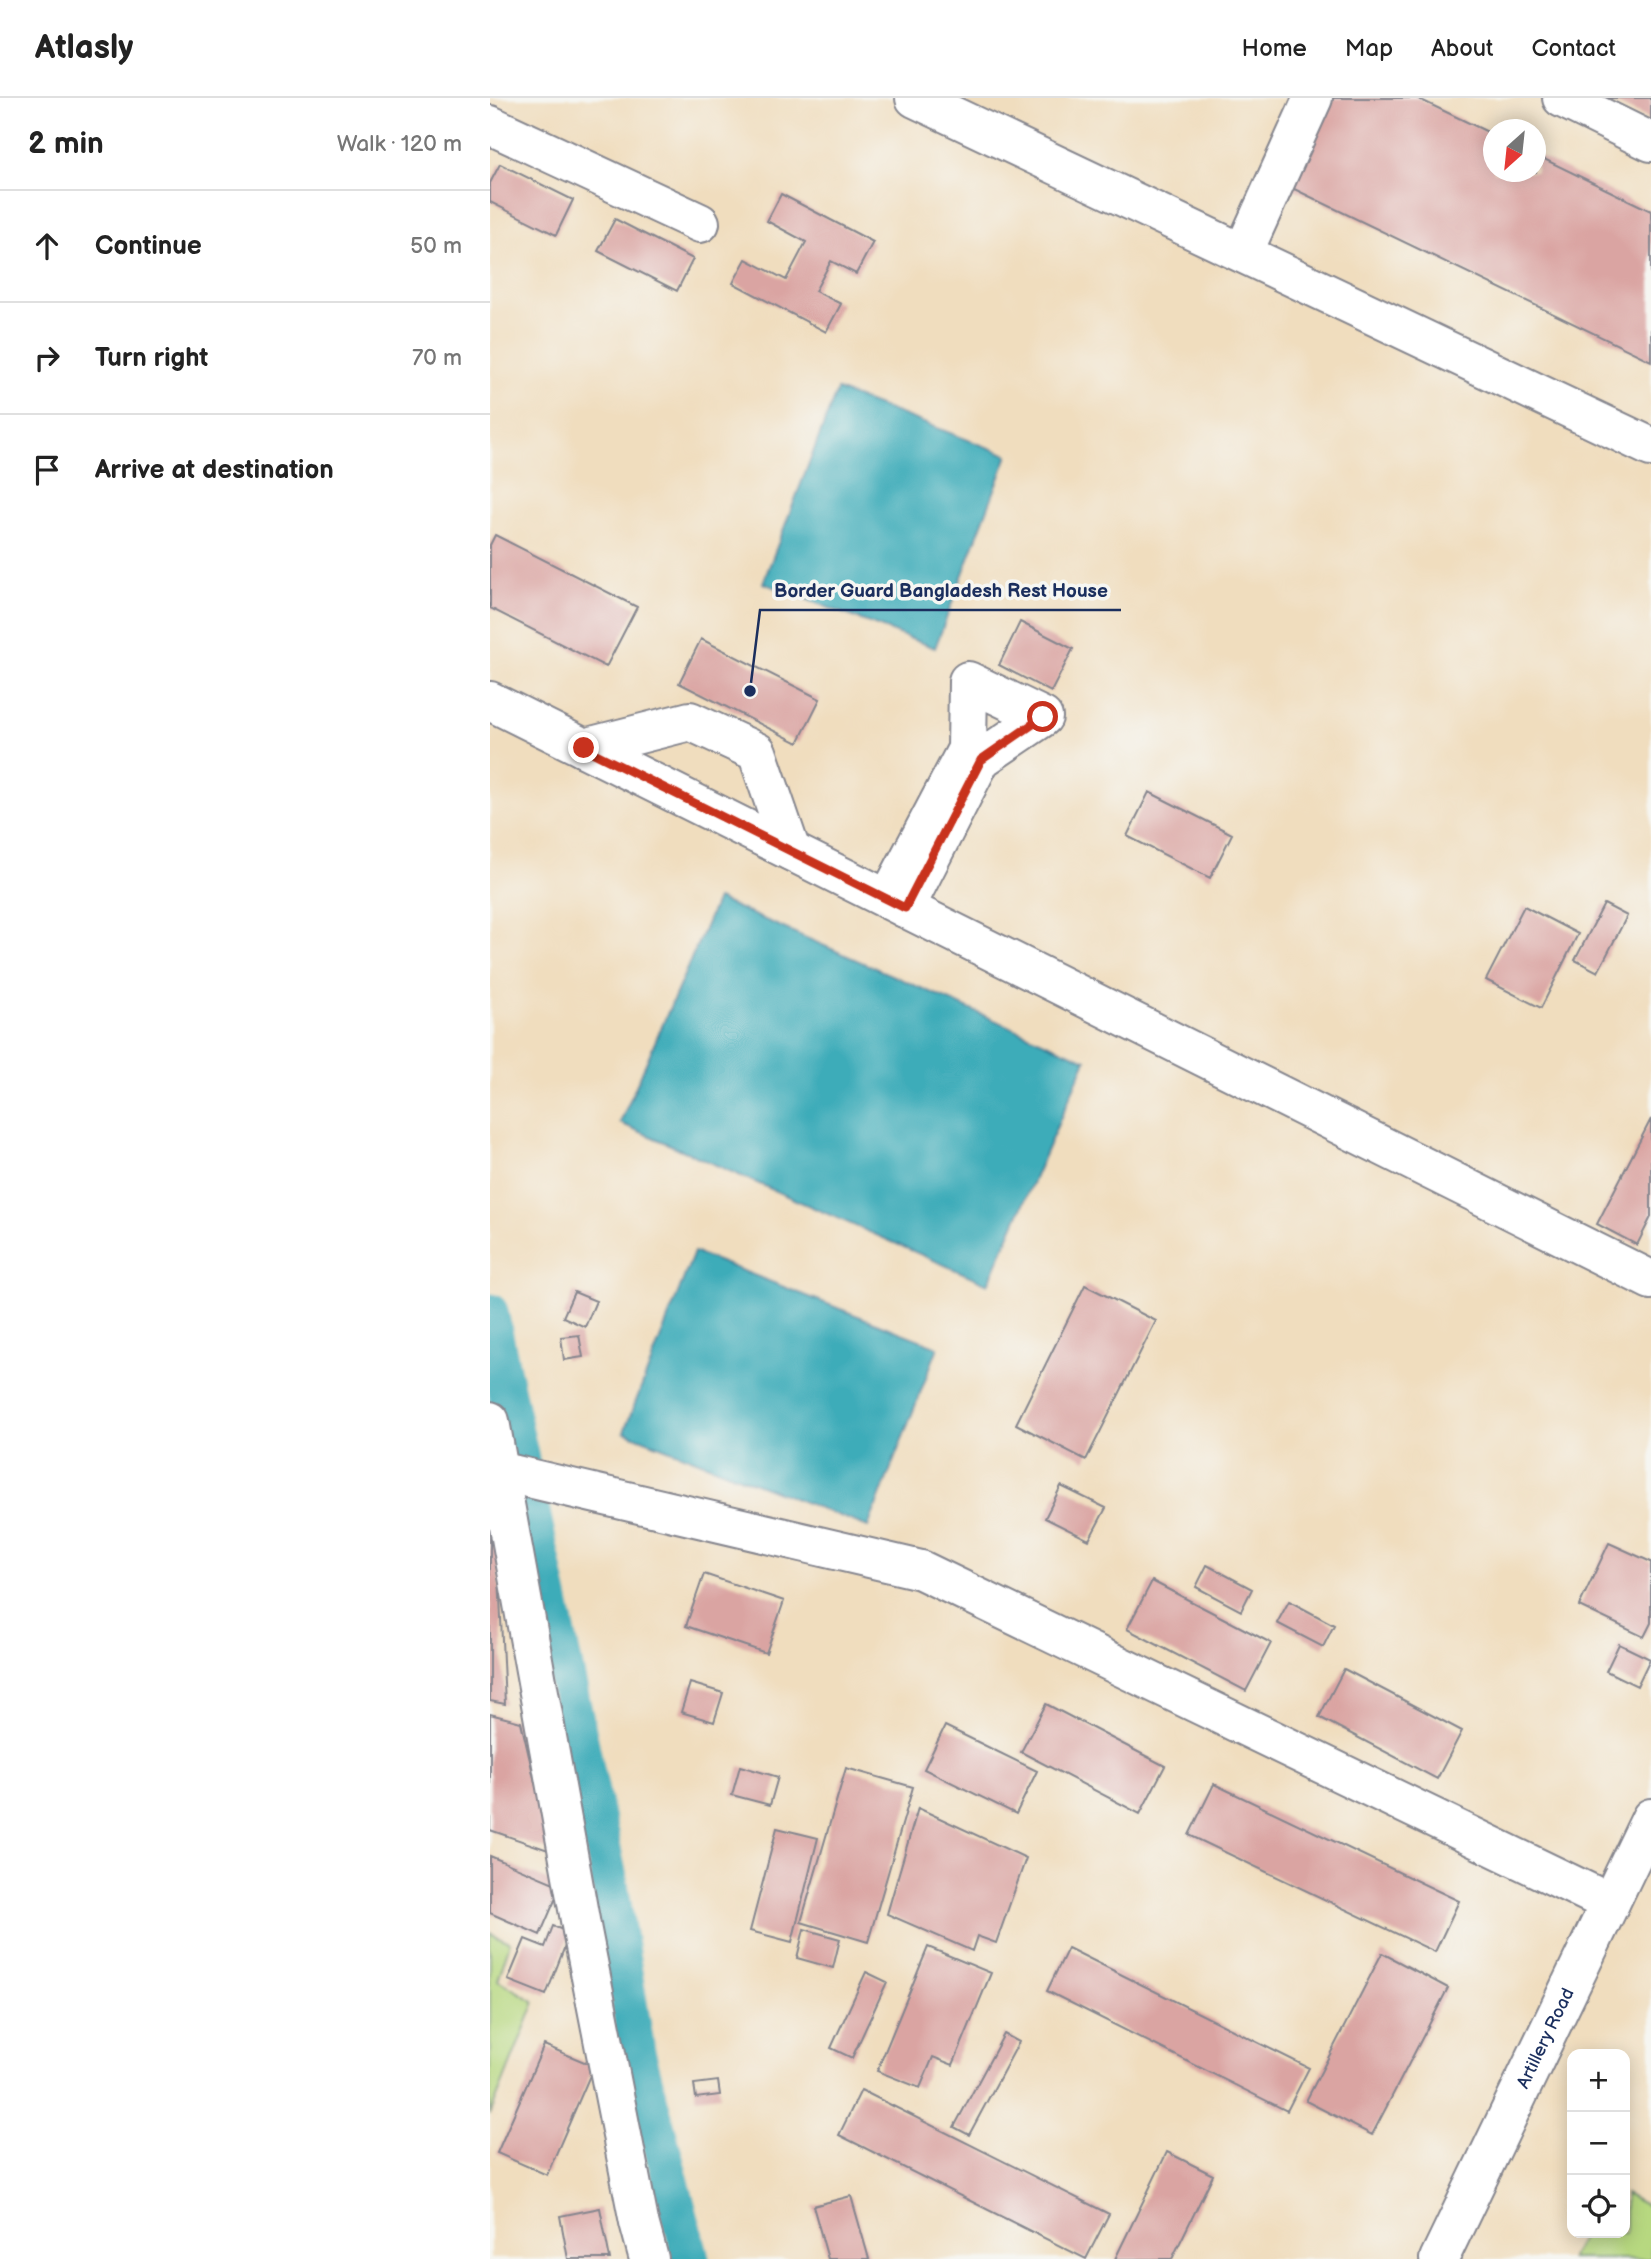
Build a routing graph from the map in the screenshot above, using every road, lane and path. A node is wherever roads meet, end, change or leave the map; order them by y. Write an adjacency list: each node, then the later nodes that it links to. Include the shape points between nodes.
1 (915, 98): 7 (street)
2 (1313, 98): 7 (street)
3 (1562, 98): 5 (street)
4 (490, 125): 6 (street)
5 (1651, 142)
6 (701, 223)
7 (1243, 253): 8 (street)
8 (1651, 447)
9 (490, 701): 10 (street)
10 (584, 748): 11 (street); 11 (street, via 690,721 757,752)
11 (791, 851): 12 (street)
12 (896, 904): 12 (street, via 981,760 1043,717 968,681 967,749); 13 (street)
13 (1651, 1280)
14 (490, 1421): 15 (street)
15 (498, 1470): 17 (street, via 921,1570); 18 (street, via 584,1944)
16 (1651, 1818): 17 (street, Artillery Road)
17 (1610, 1903): 19 (street, Artillery Road)
18 (649, 2259)
19 (1439, 2259)

